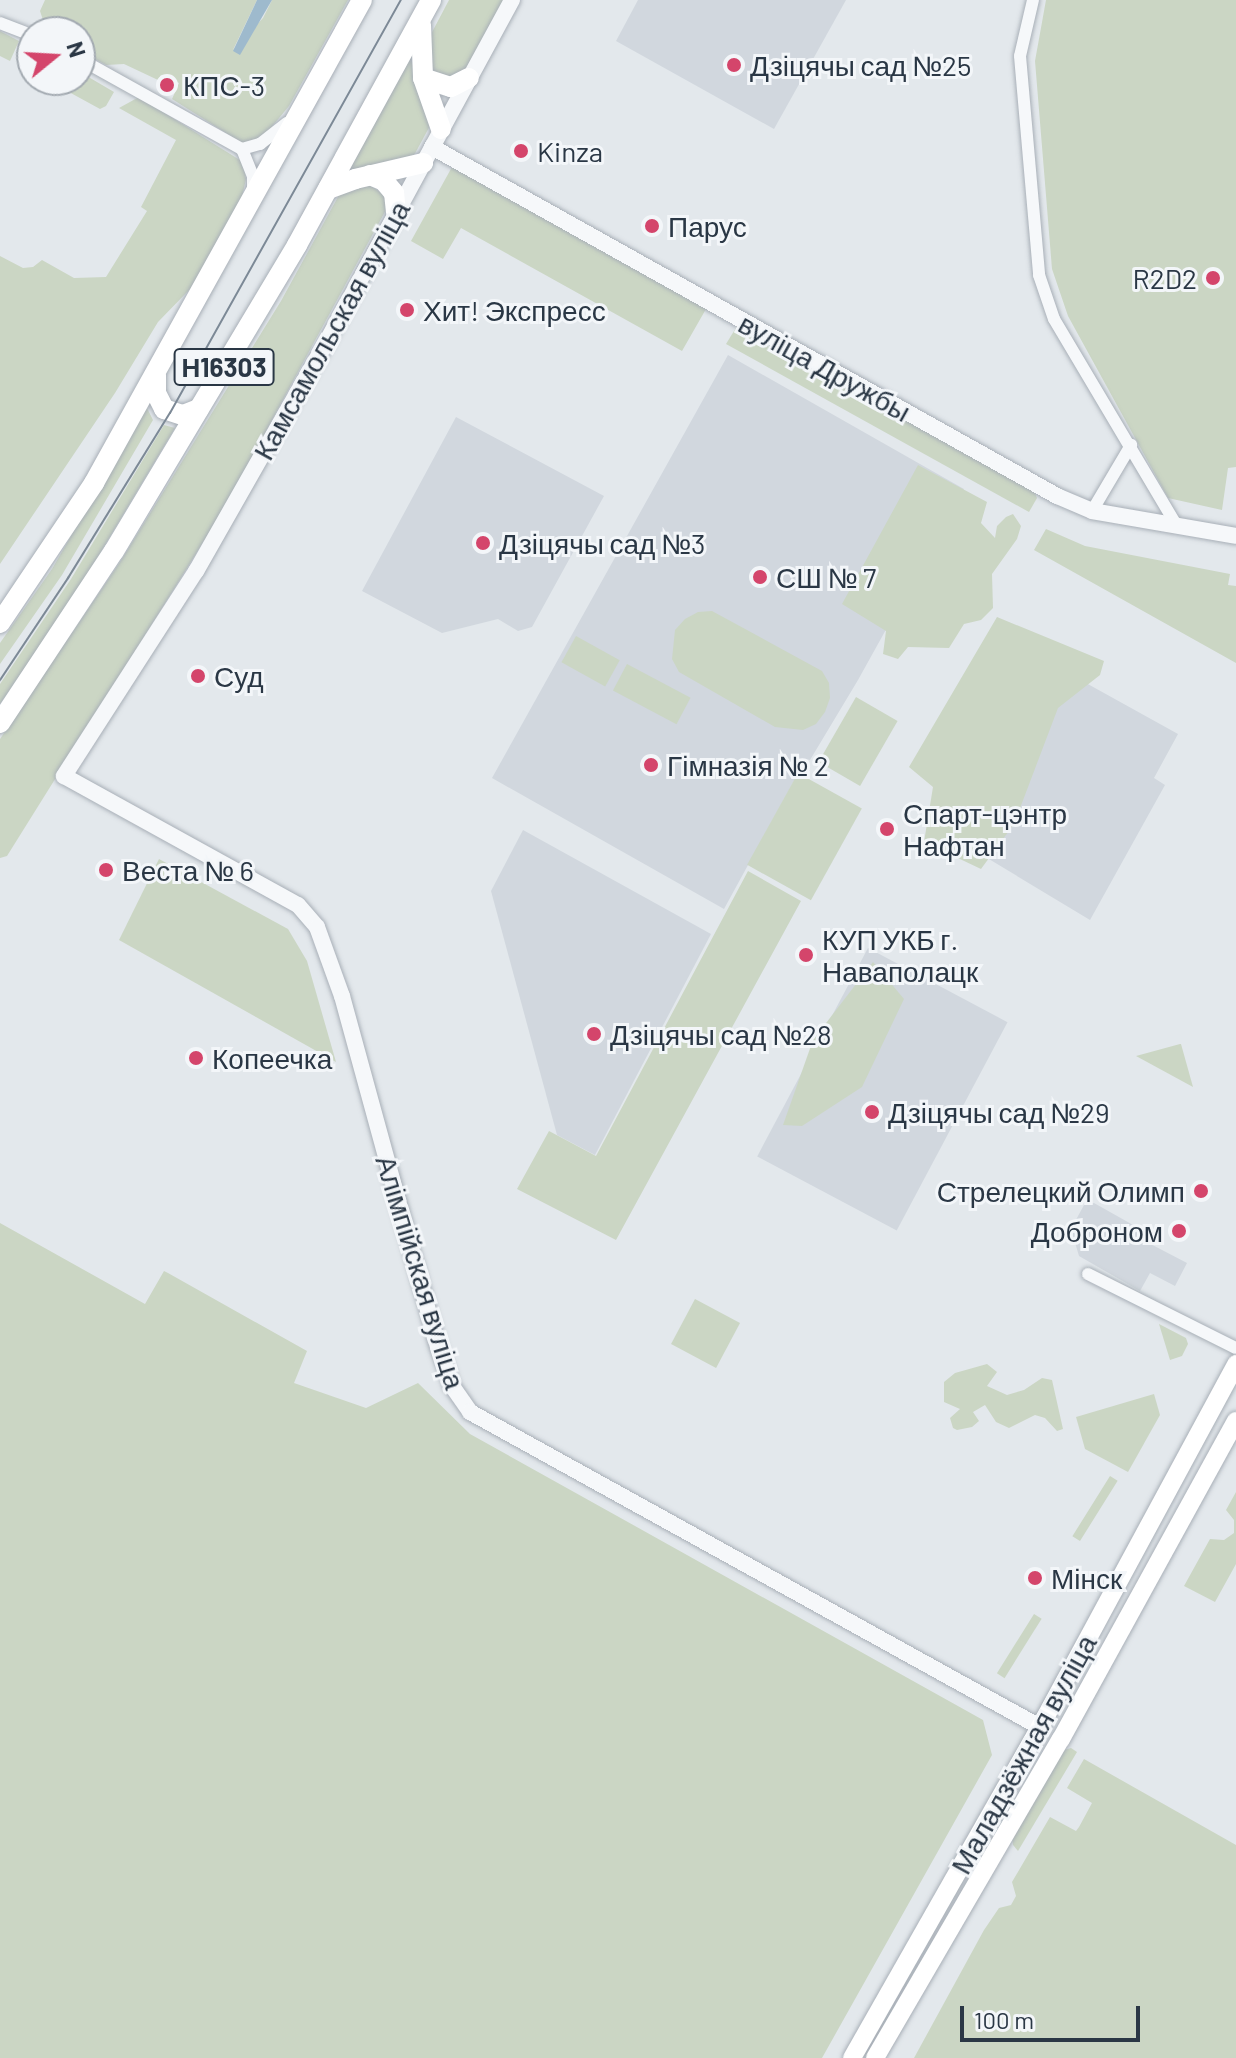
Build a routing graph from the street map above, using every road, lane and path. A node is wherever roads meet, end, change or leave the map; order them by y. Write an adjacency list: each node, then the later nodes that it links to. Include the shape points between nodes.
1 (362, 0): 9 (main road, Н16303)
2 (431, 0): 5 (main road, Н16303)
3 (512, 0): 8 (street, Камсамольская вуліца)
4 (1033, 0): 18 (street, via 1020,56 1039,275 1054,319)
5 (421, 19): 7 (main road); 13 (main road, Н16303)
6 (96, 68): 11 (street)
7 (423, 78): 8 (main road, via 451,87); 10 (main road)
8 (469, 78): 10 (street, Камсамольская вуліца)
9 (300, 111): 11 (street, via 260,144); 14 (main road, Н16303)
10 (432, 147): 12 (main road); 15 (street, Камсамольская вуліца); 19 (street, вуліца Дружбы)
11 (242, 149): 14 (street, via 253,176)
12 (370, 175): 13 (main road); 15 (main road, via 394,193)
13 (328, 189): 17 (main road, Н16303)
14 (252, 201): 16 (main road, Н16303)
15 (396, 212): 24 (street, Камсамольская вуліца, via 196,571)
16 (156, 375): 17 (main road, via 156,393 164,409 183,415); 22 (main road, Н16303, via 94,483)
17 (199, 409): 23 (main road, Н16303, via 114,551)
18 (1131, 445): 19 (street); 20 (street)
19 (1092, 511): 20 (street, вуліца Дружбы)
20 (1177, 526): 21 (street, вуліца Дружбы)
21 (1236, 536)
22 (0, 623)
23 (0, 723)
24 (64, 776): 29 (street, Алімпійская вуліца, via 298,905 317,927 342,996 438,1346 452,1386 470,1412)
25 (1088, 1274): 26 (street)
26 (1236, 1348)
27 (1236, 1364): 29 (main road, Маладзёжная вуліца)
28 (1236, 1421): 30 (main road, Маладзёжная вуліца)
29 (1040, 1727): 30 (main road); 31 (main road, Маладзёжная вуліца)
30 (1061, 1739): 32 (main road, Маладзёжная вуліца)
31 (852, 2058)
32 (875, 2058)

